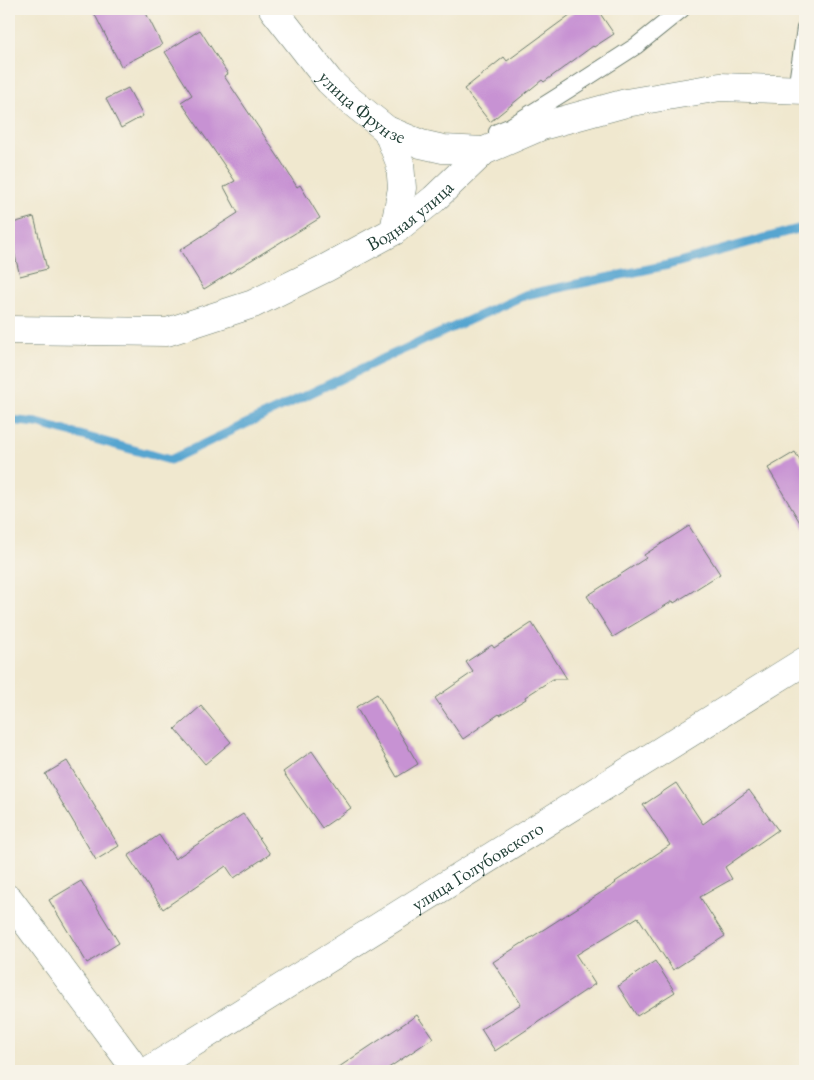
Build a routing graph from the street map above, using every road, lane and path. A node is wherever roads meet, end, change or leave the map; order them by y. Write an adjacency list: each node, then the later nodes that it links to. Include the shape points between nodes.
1 (273, 9): 5 (street, улица Фрунзе, via 329,81)
2 (682, 9): 6 (lane, via 636,46)
3 (805, 28): 4 (lane)
4 (801, 90): 6 (street, Водная улица, via 720,87 626,103 542,126)
5 (387, 130): 6 (street, улица Фрунзе, via 421,144); 7 (street, via 400,163 402,180)
6 (471, 151): 7 (street, Водная улица, via 434,199)
7 (394, 230): 8 (street, Водная улица, via 253,304 167,332)
8 (9, 330)
9 (805, 661): 12 (street, улица Голубовского)
10 (9, 899): 11 (street)
11 (137, 1071)
12 (148, 1071)

